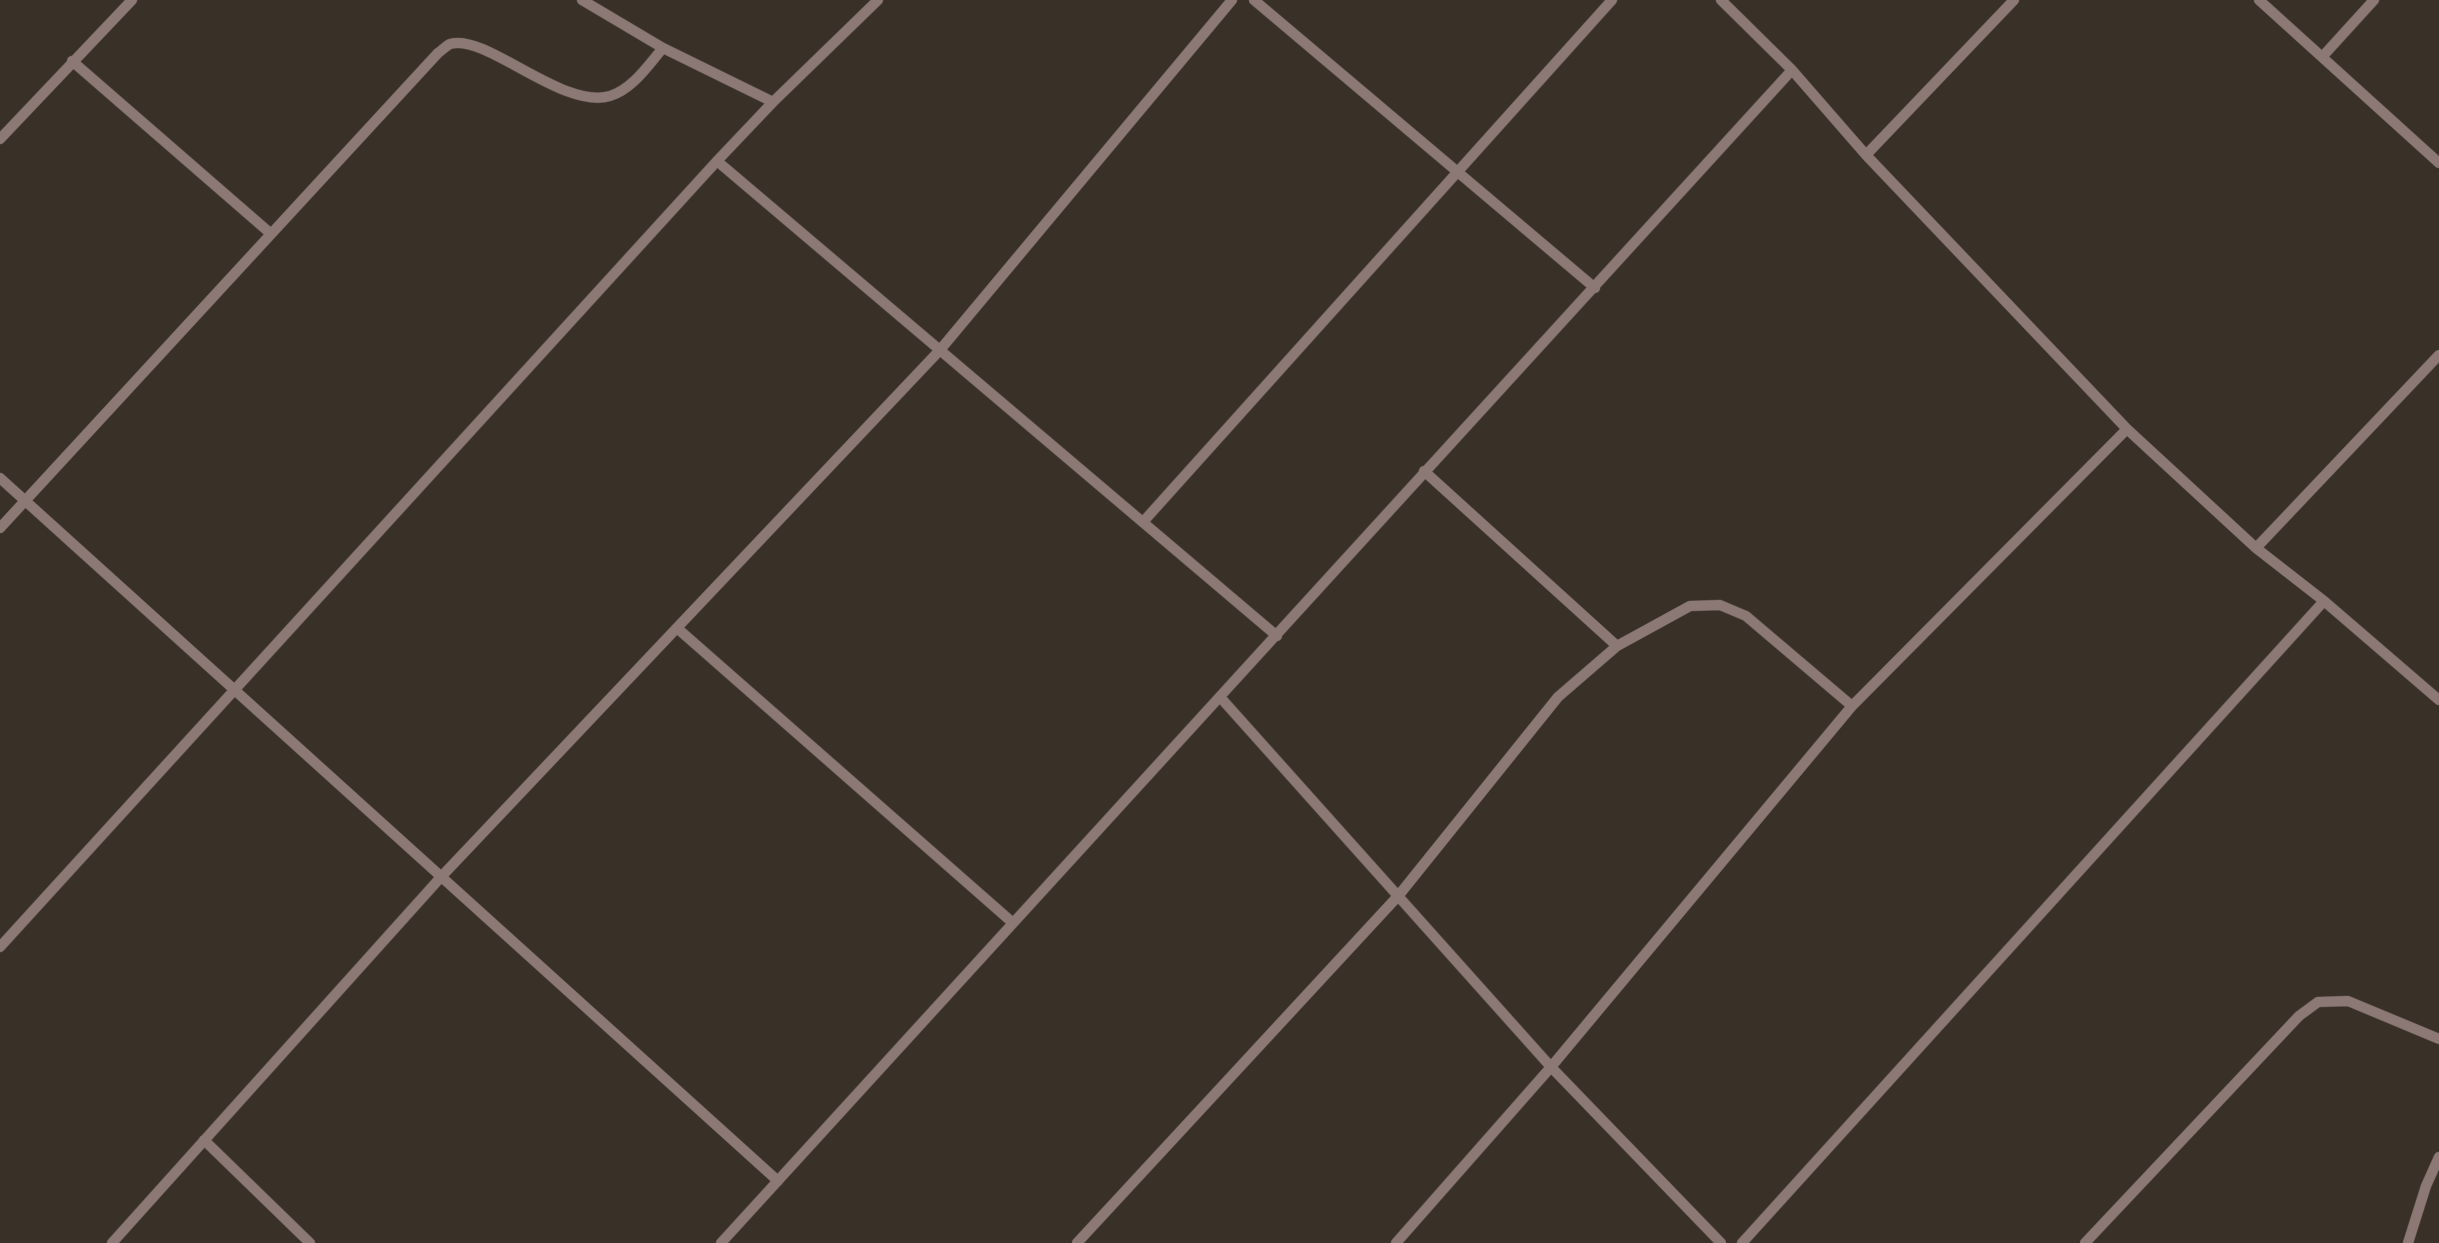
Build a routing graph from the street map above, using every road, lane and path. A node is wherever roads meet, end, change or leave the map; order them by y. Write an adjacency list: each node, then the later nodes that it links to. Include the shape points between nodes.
1 (132, 0): 13 (street)
2 (582, 0): 11 (street)
3 (878, 0): 15 (street)
4 (1232, 0): 23 (street)
5 (1254, 0): 20 (street)
6 (1612, 0): 20 (street)
7 (1721, 0): 14 (street)
8 (2014, 0): 17 (street)
9 (2259, 0): 12 (street)
10 (2374, 0): 12 (street)
11 (663, 48): 15 (street); 21 (street, via 634,81 610,96 578,96 470,45 450,44)
12 (2323, 56): 19 (street)
13 (72, 61): 16 (street); 21 (street)
14 (1792, 70): 17 (street); 22 (street)
15 (773, 102): 18 (street)
16 (0, 139)
17 (1866, 155): 25 (street)
18 (717, 160): 23 (street); 36 (street)
19 (2439, 163)
20 (1457, 171): 22 (street); 29 (street)
21 (270, 233): 28 (street)
22 (1595, 288): 26 (street)
23 (940, 350): 29 (street); 33 (street)
24 (2439, 354): 31 (street)
25 (2127, 429): 31 (street); 39 (street)
26 (1424, 471): 34 (street); 35 (street)
27 (0, 478): 28 (street)
28 (25, 501): 30 (street); 36 (street)
29 (1143, 522): 34 (street)
30 (0, 528)
31 (2256, 548): 32 (street)
32 (2324, 601): 38 (street); 55 (street)
33 (677, 628): 40 (street); 42 (street)
34 (1277, 636): 37 (street)
35 (1617, 646): 39 (street, via 1690,606 1720,605 1746,616); 41 (street, via 1558,697)
36 (235, 690): 40 (street); 43 (street)
37 (1220, 697): 41 (street); 42 (street)
38 (2439, 700)
39 (1852, 706): 45 (street)
40 (441, 877): 46 (street); 48 (street)
41 (1399, 895): 45 (street); 52 (street)
42 (1014, 923): 48 (street)
43 (0, 947)
44 (2439, 1039): 56 (street, via 2348,1001 2318,1002 2299,1016)
45 (1551, 1067): 53 (street); 54 (street)
46 (204, 1140): 49 (street); 50 (street)
47 (2439, 1157): 57 (street)
48 (778, 1181): 51 (street)
49 (112, 1243)
50 (310, 1243)
51 (721, 1243)
52 (1077, 1243)
53 (1396, 1243)
54 (1720, 1243)
55 (1742, 1243)
56 (2085, 1243)
57 (2408, 1243)

